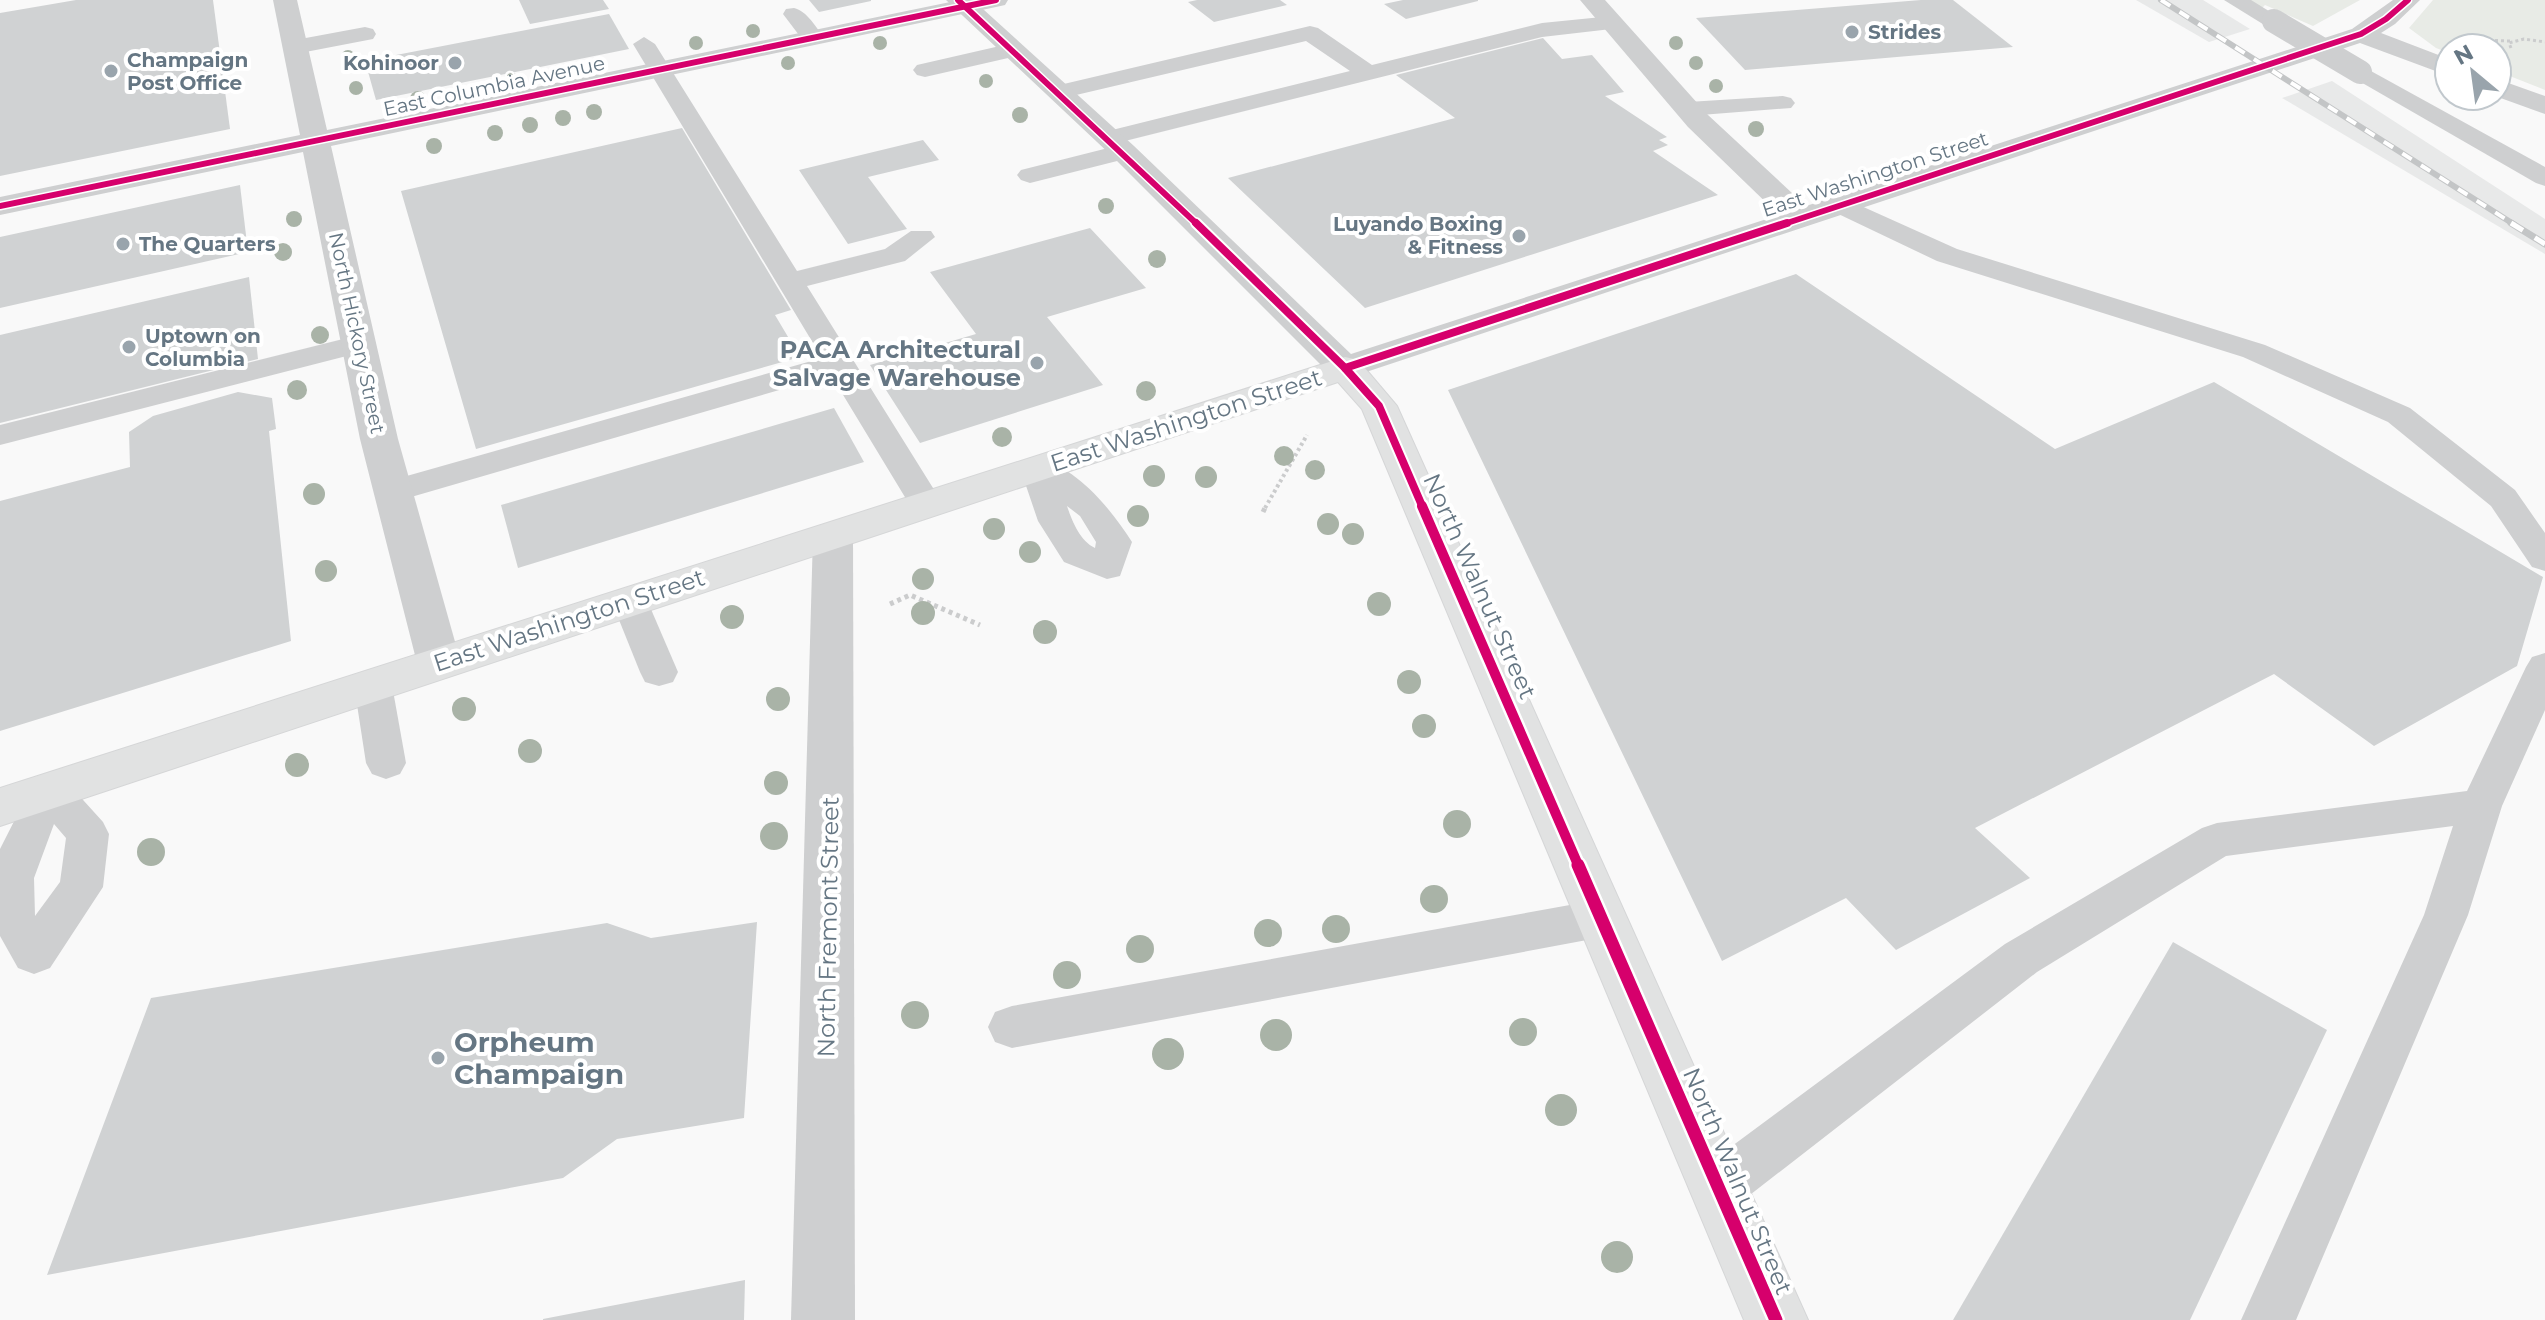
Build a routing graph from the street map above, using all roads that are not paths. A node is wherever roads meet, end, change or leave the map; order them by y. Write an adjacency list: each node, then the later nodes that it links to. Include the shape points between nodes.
1 (285, 0): 13 (street, North Hickory Street)
2 (996, 0): 6 (street, East Columbia Avenue)
3 (1592, 0): 8 (street)
4 (2235, 0): 27 (lane, bridge)
5 (2408, 0): 10 (street, East Washington Street)
6 (962, 3): 11 (street, East Columbia Avenue); 14 (street, North Walnut Street)
7 (794, 14): 11 (lane)
8 (1612, 23): 18 (lane, via 1542,30); 23 (street)
9 (365, 34): 13 (lane)
10 (2361, 34): 15 (street); 28 (street, East Washington Street)
11 (813, 38): 16 (street, East Columbia Avenue)
12 (644, 44): 16 (lane)
13 (295, 47): 24 (street, North Hickory Street)
14 (1013, 50): 17 (lane); 19 (street, North Walnut Street)
15 (2433, 62)
16 (659, 70): 24 (street, East Columbia Avenue); 32 (lane)
17 (925, 70)
18 (1368, 73): 19 (lane, via 1310,33); 25 (lane)
19 (1059, 92): 25 (street, North Walnut Street)
20 (2513, 93): 22 (street)
21 (1783, 103): 23 (lane)
22 (2545, 106)
23 (1688, 109): 30 (street)
24 (315, 141): 29 (street, East Columbia Avenue); 33 (street, North Hickory Street)
25 (1116, 145): 26 (lane); 35 (street, North Walnut Street)
26 (1030, 175)
27 (2545, 178)
28 (1839, 204): 30 (street, East Washington Street); 40 (lane, via 1947,255 2254,351 2399,415 2503,498)
29 (0, 206)
30 (1799, 217): 35 (street, East Washington Street)
31 (921, 237): 32 (lane, via 895,255)
32 (789, 282): 34 (lane)
33 (359, 344): 36 (lane); 37 (street, North Hickory Street)
34 (839, 363): 37 (lane); 38 (lane)
35 (1345, 368): 38 (main road, East Washington Street); 49 (main road, North Walnut Street, via 1379,406)
36 (0, 435)
37 (394, 491): 42 (street, North Hickory Street)
38 (926, 504): 39 (main road, East Washington Street)
39 (833, 535): 41 (main road, East Washington Street); 52 (street, North Fremont Street)
40 (2545, 559)
41 (629, 600): 42 (main road, East Washington Street); 44 (lane)
42 (439, 663): 45 (main road, East Washington Street)
43 (2545, 667): 47 (lane)
44 (659, 672)
45 (373, 685): 46 (lane); 48 (main road, East Washington Street)
46 (386, 763)
47 (2481, 806): 51 (lane, via 2217,840 2021,958); 54 (lane, via 2446,915)
48 (0, 807)
49 (1603, 918): 50 (lane); 51 (main road, North Walnut Street)
50 (1012, 1027)
51 (1719, 1187): 53 (main road, North Walnut Street)
52 (823, 1320)
53 (1776, 1320)
54 (2268, 1320)

